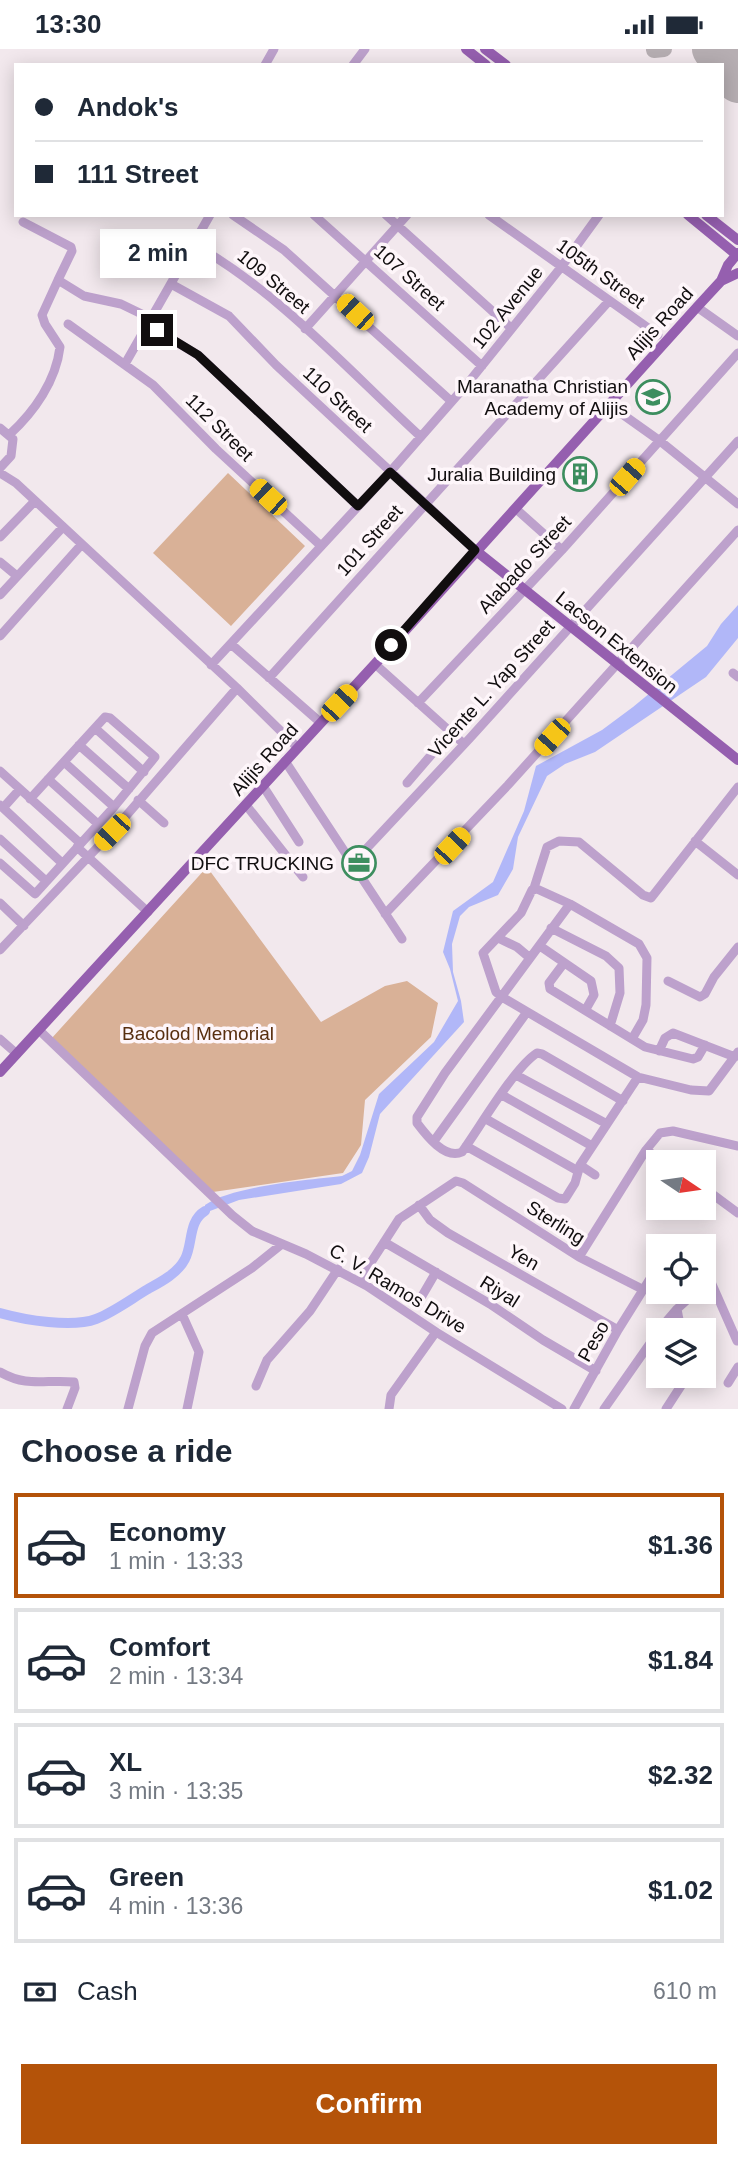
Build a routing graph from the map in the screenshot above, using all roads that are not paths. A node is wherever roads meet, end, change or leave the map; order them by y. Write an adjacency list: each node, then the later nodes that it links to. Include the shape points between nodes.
1 (466, 49): 3 (main road)
2 (485, 49): 4 (main road)
3 (484, 63)
4 (503, 63)
5 (209, 217): 17 (street)
6 (236, 217): 25 (street, via 270,239)
7 (316, 217): 19 (street, 107 Street)
8 (388, 217): 15 (street)
9 (405, 217): 15 (street)
10 (492, 217): 20 (street, 105th Street)
11 (598, 217): 20 (street, 102 Avenue)
12 (691, 217): 18 (main road)
13 (709, 217): 16 (main road)
14 (23, 222): 22 (street, via 71,247)
15 (398, 226): 19 (street); 30 (street)
16 (738, 240)
17 (193, 244): 24 (street); 31 (street, 109 Street, via 238,271)
18 (737, 254): 23 (main road, Alijis Road)
19 (366, 261): 25 (street); 36 (street, 107 Street)
20 (562, 266): 26 (street, 105th Street); 30 (street, 102 Avenue)
21 (738, 273): 23 (main road, Alijis Road)
22 (58, 280): 28 (street, via 84,296 121,304); 40 (street, via 41,315 60,347 57,361 37,405)
23 (721, 281): 27 (main road, Alijis Road)
24 (171, 283): 28 (street); 45 (street, 110 Street, via 229,316)
25 (335, 295): 31 (street); 37 (street)
26 (609, 301): 32 (street, 105th Street); 48 (street, 101 Street)
27 (696, 307): 33 (street); 38 (main road, Alijis Road)
28 (150, 322): 35 (street); 50 (street, via 198,355)
29 (68, 324): 35 (street, 112 Street)
30 (511, 328): 36 (street, 102 Avenue)
31 (305, 329): 41 (street, 109 Street)
32 (658, 335)
33 (738, 337)
34 (738, 353): 42 (street, Alabado Street)
35 (125, 364): 56 (street, 112 Street, via 153,385)
36 (482, 366): 37 (street, 102 Avenue)
37 (451, 401): 41 (street, 102 Avenue)
38 (608, 404): 42 (street); 51 (main road, Alijis Road)
39 (0, 428): 40 (street)
40 (10, 434): 44 (street, via 11,456)
41 (421, 437): 45 (street, 102 Avenue)
42 (660, 441): 46 (street); 58 (street, Alabado Street)
43 (738, 441): 46 (street, Vicente L. Yap Street)
44 (0, 470): 47 (street)
45 (390, 472): 48 (street, 110 Street); 50 (street, 102 Avenue)
46 (704, 478): 49 (street); 63 (street, Vicente L. Yap Street)
47 (34, 502): 52 (street); 54 (street)
48 (426, 503): 57 (street, 110 Street); 69 (street, 101 Street)
49 (738, 504)
50 (358, 506): 56 (street, 102 Avenue)
51 (516, 509): 57 (main road, Alijis Road); 58 (street)
52 (63, 527): 55 (street); 60 (street)
53 (738, 530): 66 (street)
54 (0, 537)
55 (82, 544): 64 (street); 67 (street)
56 (320, 545): 65 (street, 102 Avenue)
57 (475, 550): 61 (main road, Lacson Extension); 68 (main road, Alijis Road)
58 (562, 550): 61 (street, Alabado Street)
59 (0, 562): 60 (street)
60 (17, 576): 62 (street)
61 (525, 590): 63 (main road, Lacson Extension); 71 (street, Alabado Street)
62 (0, 595)
63 (570, 627): 66 (main road, Lacson Extension); 75 (street, Vicente L. Yap Street)
64 (0, 636)
65 (231, 644): 67 (street, 102 Avenue); 69 (street)
66 (616, 663): 78 (main road, Lacson Extension); 111 (street)
67 (211, 664): 70 (street)
68 (375, 664): 71 (street); 72 (main road, Alijis Road)
69 (269, 678): 72 (street)
70 (237, 688): 77 (street); 90 (street)
71 (418, 703): 74 (street)
72 (321, 723): 77 (main road, Alijis Road)
73 (95, 728): 76 (street); 82 (street); 82 (street, via 105,717 110,718 153,756 155,760)
74 (451, 732): 75 (street); 84 (street)
75 (464, 744): 103 (street, Vicente L. Yap Street)
76 (79, 745): 80 (street); 88 (street)
77 (299, 748): 79 (main road, Alijis Road)
78 (738, 760)
79 (285, 761): 85 (main road, Alijis Road); 103 (street)
80 (64, 762): 83 (street); 93 (street)
81 (0, 771): 87 (street)
82 (144, 772): 88 (street)
83 (48, 779): 89 (street); 95 (street)
84 (407, 783)
85 (263, 786): 91 (main road, Alijis Road); 98 (street)
86 (738, 786): 97 (street)
87 (20, 789): 89 (street); 92 (street)
88 (129, 789): 93 (street)
89 (30, 799): 99 (street)
90 (138, 800): 94 (street); 100 (street)
91 (246, 805): 105 (street); 110 (main road, Alijis Road)
92 (2, 807): 102 (street)
93 (114, 807): 95 (street)
94 (164, 823)
95 (98, 824): 99 (street)
96 (0, 839): 106 (street)
97 (695, 841): 104 (street); 107 (street, via 651,898 579,842 559,841 547,847)
98 (299, 842)
99 (78, 845): 100 (street); 102 (street)
100 (88, 857): 110 (street); 112 (street)
101 (0, 863): 106 (street, via 34,894)
102 (62, 863): 106 (street)
103 (353, 863): 111 (street)
104 (738, 875)
105 (303, 877)
106 (46, 881)
107 (534, 888): 109 (street); 114 (street, via 521,913)
108 (0, 903): 112 (street)
109 (570, 904): 113 (street); 128 (street, via 646,952 645,1013)
110 (148, 912): 126 (main road, Alijis Road)
111 (385, 914): 115 (street)
112 (24, 926): 116 (street)
113 (551, 928): 117 (street); 125 (street, via 606,956 619,968 620,993)
114 (498, 938): 119 (street); 122 (street, via 483,957)
115 (402, 939)
116 (2, 944)
117 (540, 946): 119 (street); 120 (street)
118 (738, 947): 121 (street, via 700,997)
119 (530, 958): 122 (street)
120 (564, 963): 123 (street, via 594,986); 123 (street, via 549,983 550,989)
121 (668, 982)
122 (502, 997): 124 (street); 140 (street, via 417,1117 418,1125)
123 (586, 1009): 125 (street)
124 (527, 1012): 135 (street); 140 (street)
125 (610, 1026): 128 (street)
126 (40, 1031): 131 (main road, Alijis Road); 151 (street, C. V. Ramos Drive, via 232,1215 252,1231)
127 (0, 1039): 131 (street)
128 (632, 1039): 130 (street)
129 (705, 1045): 130 (street, via 693,1059); 130 (street, via 673,1033); 132 (street)
130 (659, 1051)
131 (17, 1054): 133 (main road, Alijis Road)
132 (736, 1054): 135 (street, via 707,1092)
133 (0, 1072)
134 (516, 1075): 136 (street); 137 (street, via 530,1058 542,1054); 139 (street)
135 (638, 1077): 137 (street)
136 (502, 1095): 138 (street); 142 (street)
137 (623, 1101): 139 (street)
138 (486, 1119): 141 (street); 145 (street)
139 (607, 1124): 142 (street)
140 (434, 1141): 141 (street, via 452,1154)
141 (466, 1146): 145 (street, via 562,1199 571,1190)
142 (592, 1146): 145 (street)
143 (738, 1146): 144 (street, via 668,1132 660,1133)
144 (646, 1150): 152 (street)
145 (579, 1168): 146 (street)
146 (595, 1175)
147 (716, 1197): 149 (street)
148 (419, 1205): 150 (street, via 399,1219); 152 (street, Sterling, via 453,1181 463,1183); 165 (street, Yen, via 448,1233)
149 (738, 1213)
150 (384, 1242): 154 (street, Riyal); 155 (street)
151 (282, 1244): 153 (street, C. V. Ramos Drive); 162 (street)
152 (579, 1257): 157 (street, Sterling)
153 (338, 1269): 155 (street, C. V. Ramos Drive); 173 (street, via 310,1311 267,1360)
154 (436, 1272): 159 (street); 170 (street, Riyal)
155 (359, 1281): 166 (street, C. V. Ramos Drive)
156 (646, 1285): 157 (street, Peso)
157 (643, 1290): 165 (street, Peso)
158 (716, 1293): 167 (street)
159 (422, 1296)
160 (683, 1304): 161 (street)
161 (677, 1309): 163 (street); 164 (street)
162 (182, 1314): 176 (street, via 148,1338); 177 (street, via 199,1352)
163 (670, 1318)
164 (679, 1318)
165 (618, 1330): 170 (street, Peso)
166 (436, 1332): 178 (street, via 391,1395); 179 (street, C. V. Ramos Drive)
167 (737, 1341)
168 (646, 1349): 181 (street)
169 (738, 1367): 172 (street)
170 (596, 1371): 180 (street, Peso)
171 (0, 1372): 175 (street, via 27,1383 74,1382)
172 (727, 1383)
173 (256, 1386)
174 (680, 1388): 182 (street)
175 (67, 1409)
176 (128, 1409)
177 (187, 1409)
178 (389, 1409)
179 (562, 1409)
180 (574, 1409)
181 (604, 1409)
182 (666, 1409)

